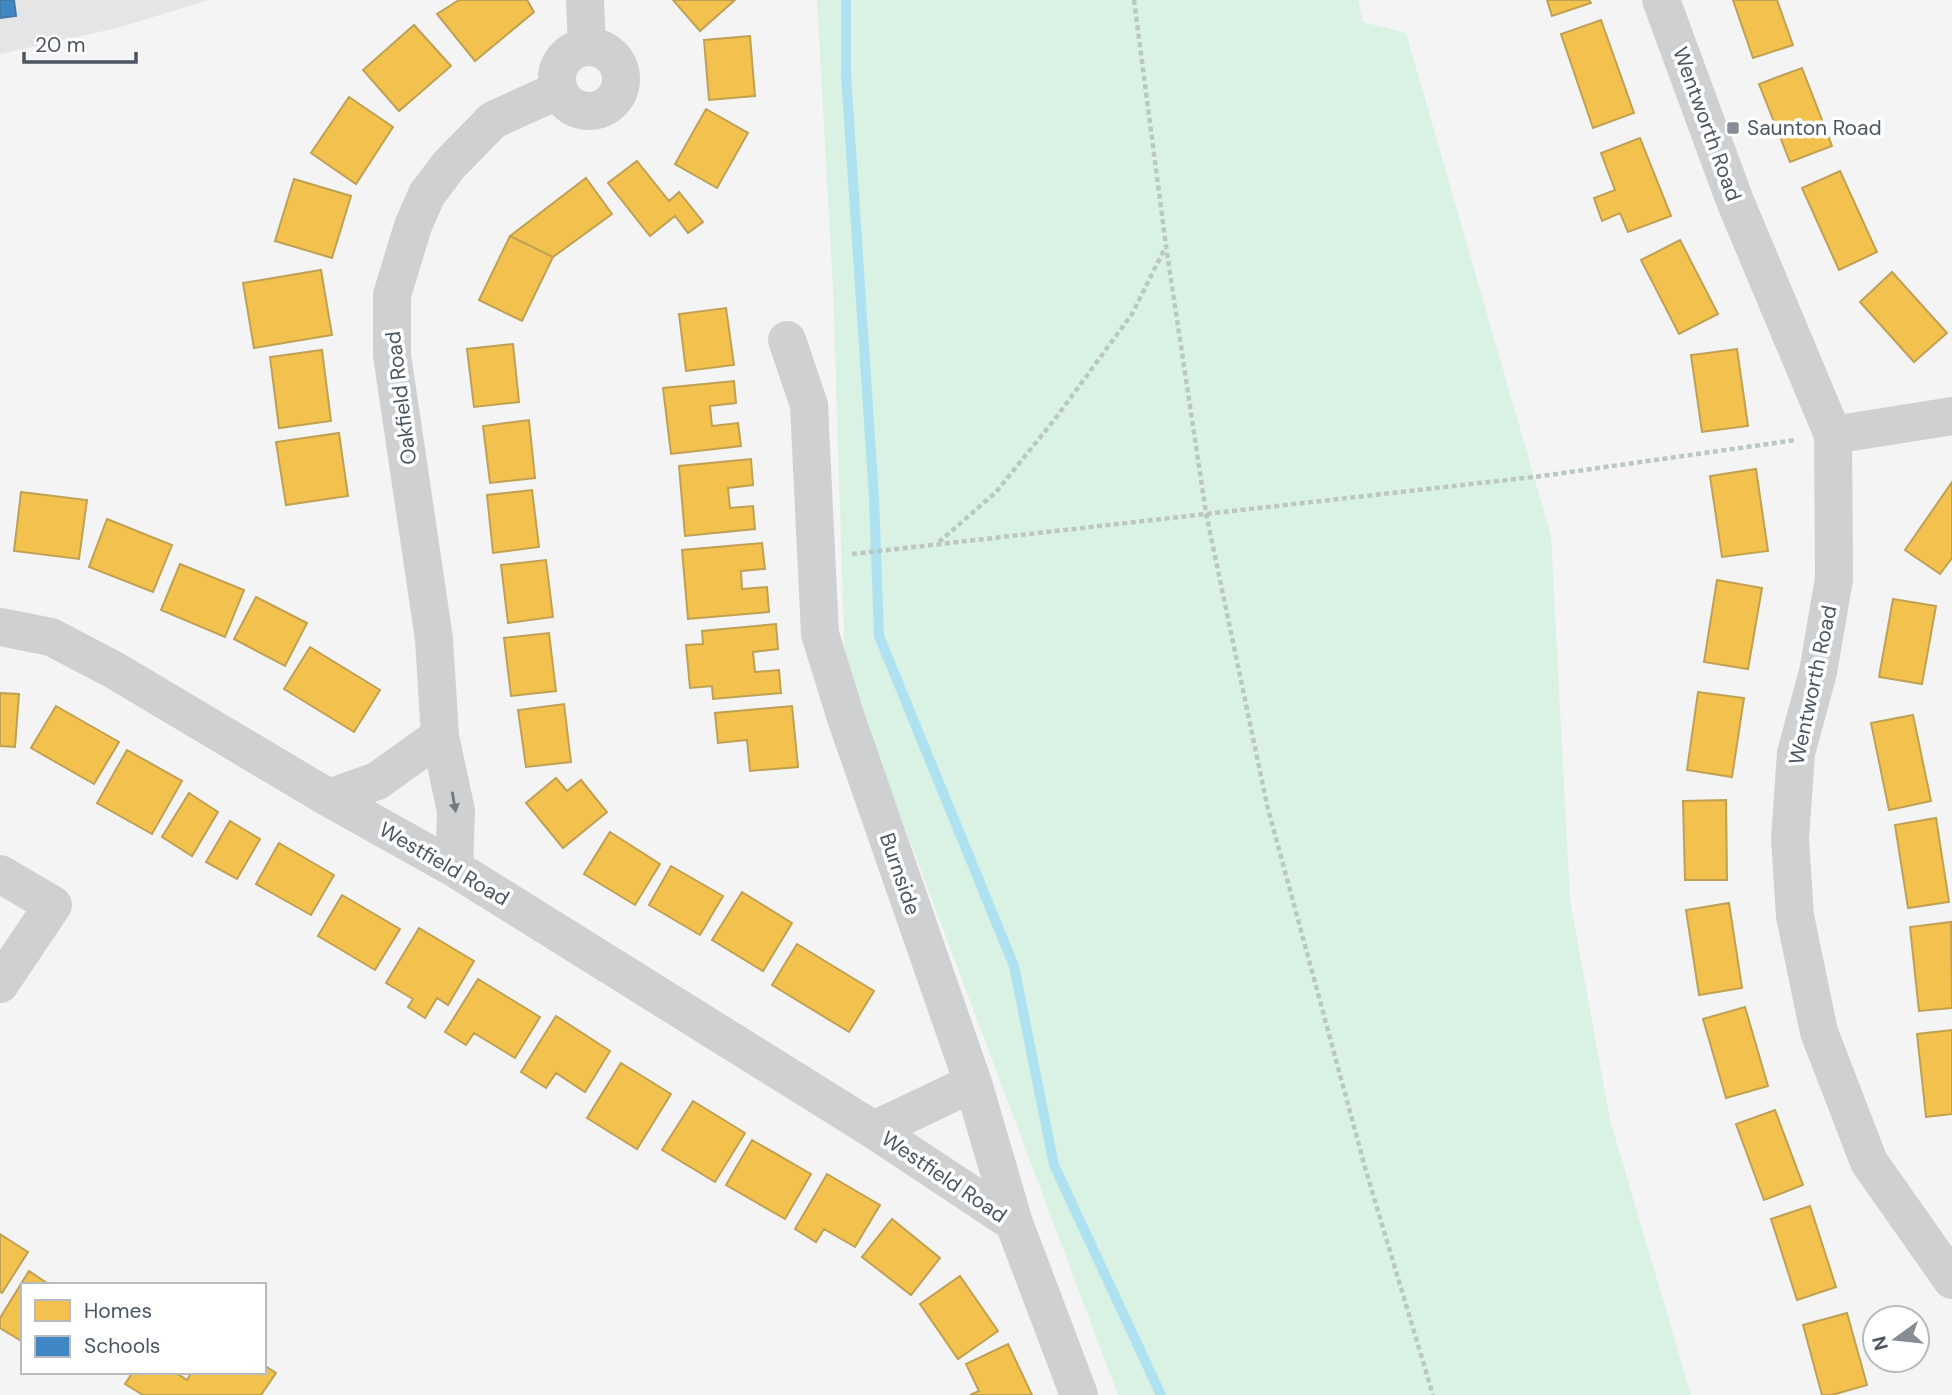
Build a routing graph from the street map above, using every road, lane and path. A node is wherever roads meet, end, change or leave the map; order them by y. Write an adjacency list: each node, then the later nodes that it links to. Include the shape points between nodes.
1 (585, 0): 4 (street)
2 (1134, 0): 6 (path)
3 (1661, 0): 9 (street, Wentworth Road, via 1735,201)
4 (587, 47): 5 (street, via 562,61); 5 (street, via 608,52 616,60 622,81 613,101 604,108 582,111 564,100)
5 (559, 90): 14 (street, Oakfield Road, via 493,120 449,165 427,194 392,295 392,355 434,639)
6 (1167, 246): 10 (path); 11 (path, via 1132,314 1055,419 996,492)
7 (786, 340): 19 (street, Burnside, via 808,405 820,634)
8 (1952, 415): 9 (street)
9 (1833, 435): 10 (path, via 1542,476); 22 (street, Wentworth Road, via 1834,579 1818,672 1796,753 1790,839 1794,916 1819,1032 1869,1162)
10 (1206, 513): 11 (path); 24 (path, via 1267,805 1366,1171)
11 (938, 543): 12 (path)
12 (851, 554)
13 (0, 627): 15 (street, Westfield Road, via 51,637)
14 (440, 736): 15 (street, via 377,781); 16 (street, Oakfield Road, one-way to 16, via 456,811)
15 (328, 798): 16 (street, Westfield Road)
16 (454, 868): 20 (street, Westfield Road)
17 (0, 874): 18 (street, via 53,905)
18 (0, 984)
19 (973, 1083): 20 (street, Westfield Road); 21 (street, Burnside)
20 (874, 1130): 21 (street, Westfield Road)
21 (1014, 1223): 23 (street, Burnside)
22 (1952, 1280)
23 (1079, 1395)
24 (1433, 1395)

